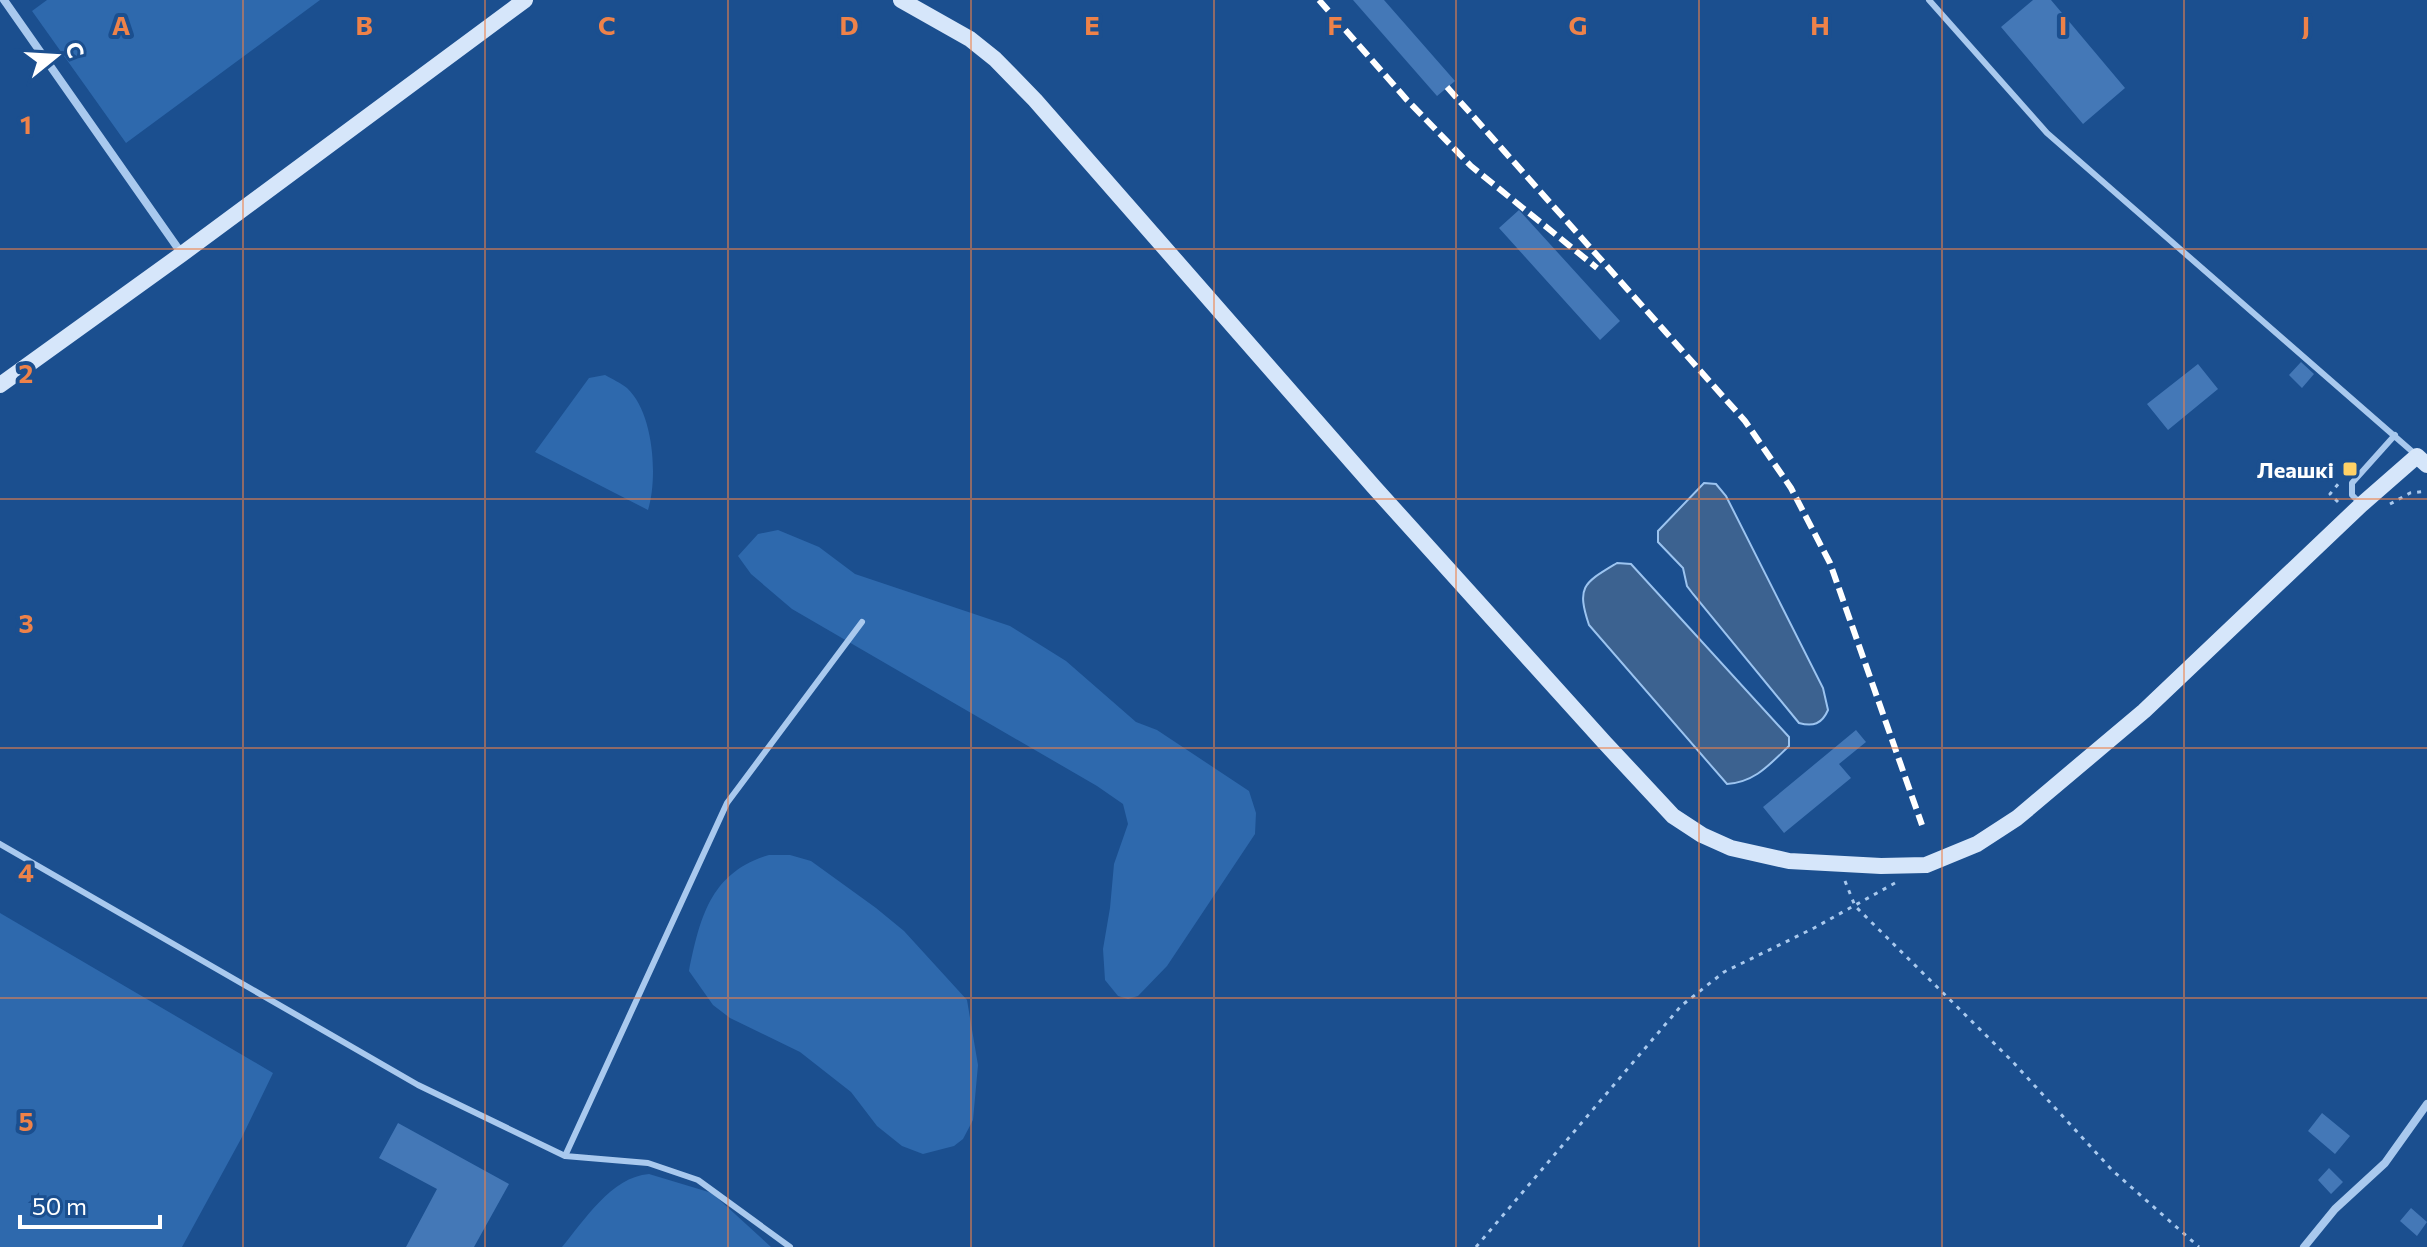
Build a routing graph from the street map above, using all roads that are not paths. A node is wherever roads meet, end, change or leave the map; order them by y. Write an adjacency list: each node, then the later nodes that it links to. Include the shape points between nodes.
1 (4, 0): 5 (street)
2 (525, 0): 5 (street)
3 (901, 0): 9 (street, via 995,59 1673,816 1731,848 1789,861 1926,865 1977,844 2017,818 2144,711)
4 (1929, 0): 7 (lane, via 2047,133)
5 (182, 254): 6 (street)
6 (0, 385)
7 (2395, 435): 8 (lane); 9 (lane, via 2352,483 2352,495)
8 (2422, 460): 9 (street)
9 (2361, 505)
10 (862, 622): 13 (lane, via 727,803)
11 (0, 844): 13 (lane, via 418,1085)
12 (2427, 1104): 15 (street, via 2385,1163 2335,1209)
13 (565, 1156): 14 (lane, via 648,1163 698,1180)
14 (790, 1247)
15 (2304, 1247)

